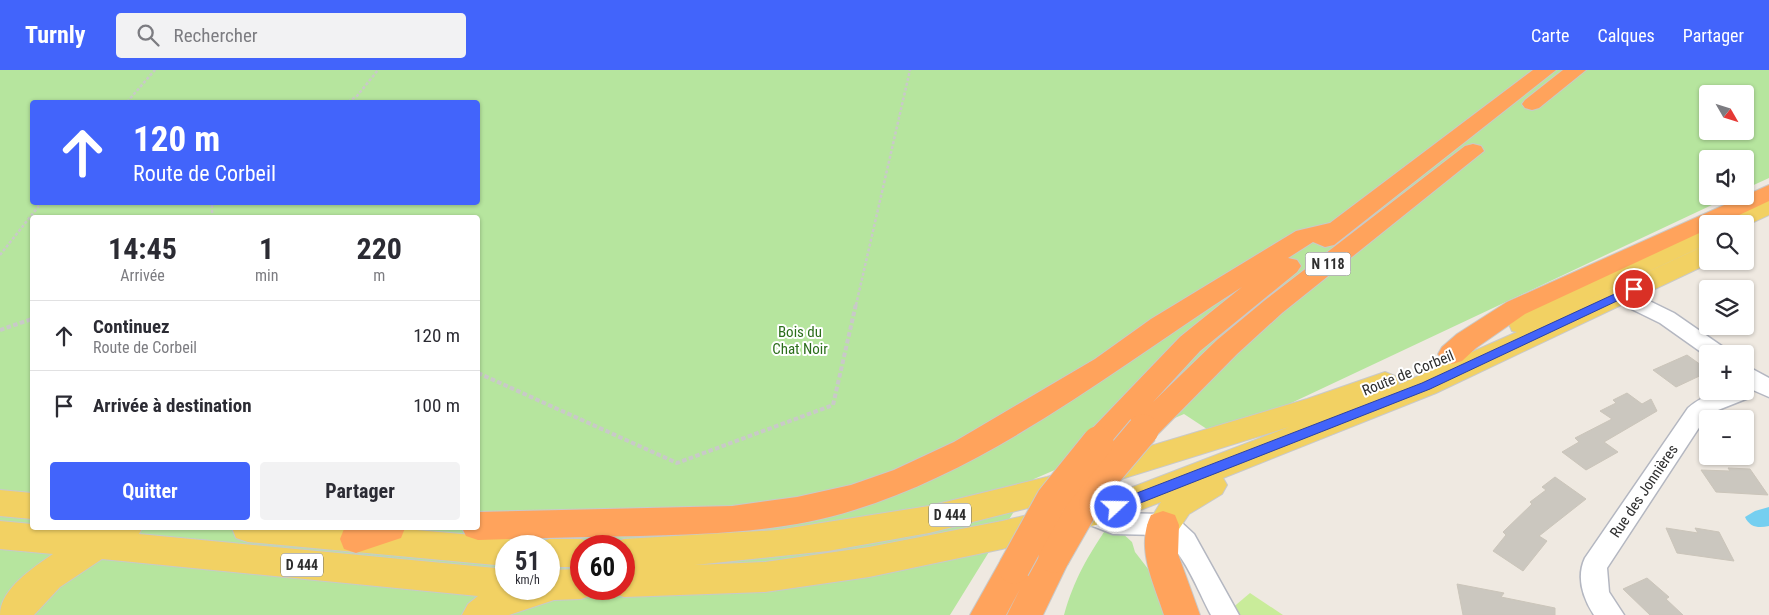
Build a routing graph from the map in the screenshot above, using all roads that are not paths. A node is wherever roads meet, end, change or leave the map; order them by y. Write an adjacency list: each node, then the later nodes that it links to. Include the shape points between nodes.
1 (1546, 70): 7 (highway, N 118)
2 (1576, 70): 38 (highway, N 118, bridge, via 1273,307 1142,430 1093,489)
3 (1769, 192): 14 (highway, via 1516,308)
4 (1769, 206): 5 (main road)
5 (1750, 215)
6 (1769, 226): 8 (main road)
7 (1339, 229): 21 (highway, via 1305,236 1161,326 1105,366 966,450 905,479 861,495 797,510 732,520); 37 (highway, N 118, bridge, via 1249,295 1190,344 1098,442 1052,499)
8 (1754, 233)
9 (1699, 240): 11 (main road, Route de Corbeil)
10 (1699, 257): 11 (main road, Route de Corbeil)
11 (1632, 282): 12 (street); 12 (street, via 1656,303); 14 (main road, Route de Corbeil, via 1568,297 1505,334 1470,351); 16 (main road, Route de Corbeil / D 444, via 1426,386)
12 (1667, 318): 13 (street)
13 (1705, 345)
14 (1452, 354): 29 (main road, Route de Corbeil / D 444, via 1368,390 1027,496 919,522 847,534 747,547)
15 (1719, 400): 41 (street, Rue des Jonnières, via 1696,414 1594,566 1592,583 1598,600)
16 (1223, 467): 19 (main road, D 444); 20 (main road, via 1212,484 1178,505)
17 (0, 503): 18 (main road)
18 (30, 506)
19 (1089, 514): 20 (street, via 1114,523); 32 (main road, D 444, via 870,562 765,577)
20 (1163, 525): 39 (highway, via 1161,554); 40 (street, via 1185,542)
21 (480, 526)
22 (123, 530): 27 (main road)
23 (270, 530): 26 (main road, D 444)
24 (382, 530): 26 (highway)
25 (0, 536): 27 (main road, D 444)
26 (356, 538): 28 (main road, D 444)
27 (97, 545): 33 (main road, D 444); 35 (main road, via 37,586)
28 (495, 551)
29 (635, 552)
30 (570, 564): 31 (main road)
31 (560, 574)
32 (635, 582)
33 (495, 583)
34 (512, 600): 36 (main road, via 494,604)
35 (15, 615)
36 (480, 615)
37 (988, 615)
38 (1024, 615)
39 (1182, 615)
40 (1226, 615)
41 (1610, 615)

